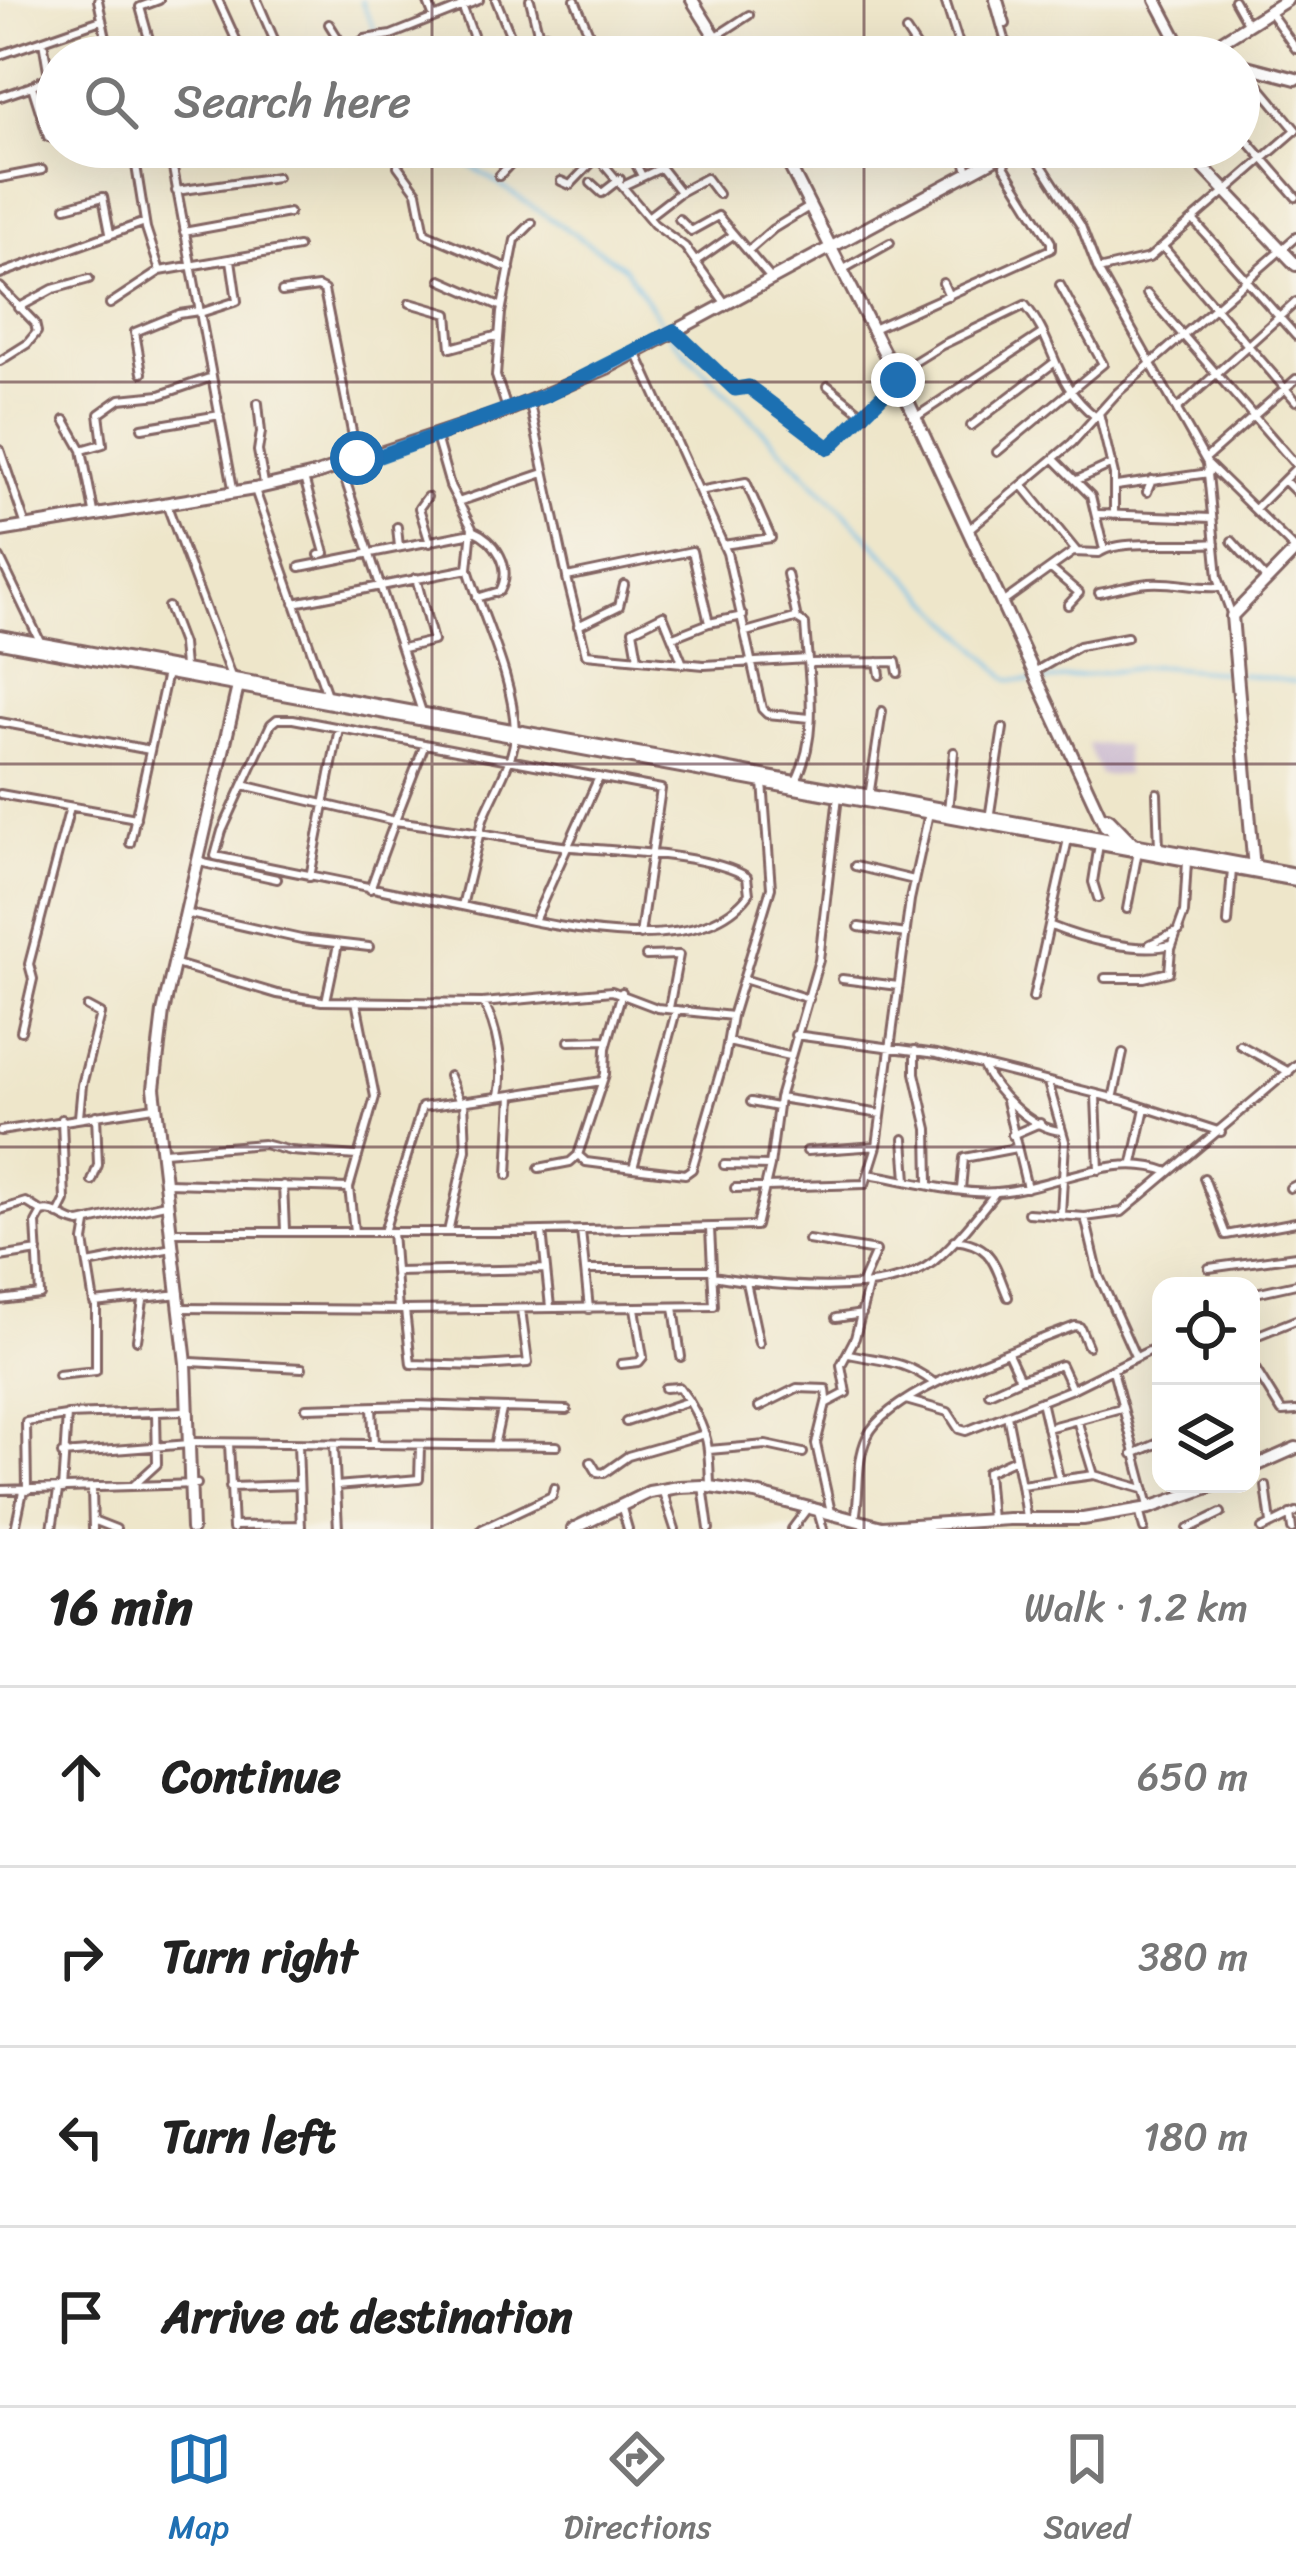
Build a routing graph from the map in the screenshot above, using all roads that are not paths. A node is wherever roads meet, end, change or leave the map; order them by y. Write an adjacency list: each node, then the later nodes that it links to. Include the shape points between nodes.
1 (98, 0): 20 (street)
2 (159, 0): 26 (street, via 140,7)
3 (218, 0): 27 (street)
4 (257, 0): 28 (street)
5 (427, 0): 19 (street)
6 (479, 0): 16 (street)
7 (496, 0): 32 (street)
8 (530, 0): 33 (street, via 538,32)
9 (575, 0): 34 (street)
10 (692, 0): 35 (street)
11 (945, 0): 38 (street)
12 (997, 0): 39 (street)
13 (1156, 0): 40 (street)
14 (1234, 0): 21 (street)
15 (1287, 0): 17 (street)
16 (461, 3): 19 (street); 31 (street)
17 (1269, 11): 21 (street); 43 (street)
18 (749, 15): 36 (street)
19 (434, 18): 30 (street)
20 (101, 20): 24 (street); 25 (street)
21 (1247, 23): 41 (street)
22 (329, 24): 29 (street)
23 (906, 31): 37 (street)
24 (57, 36)
25 (105, 36)
26 (148, 36)
27 (234, 36)
28 (273, 36)
29 (335, 36)
30 (381, 36)
31 (473, 36)
32 (511, 36)
33 (553, 36)
34 (590, 36)
35 (715, 36)
36 (718, 36)
37 (909, 36)
38 (957, 36)
39 (1006, 36)
40 (1174, 36)
41 (1228, 36)
42 (36, 43): 44 (street)
43 (1296, 49)
44 (0, 55)
45 (1260, 67): 46 (street)
46 (1296, 76)
47 (36, 84): 48 (street)
48 (32, 86): 50 (street); 51 (street)
49 (1260, 90): 52 (street)
50 (0, 97)
51 (36, 99)
52 (1296, 130): 54 (street)
53 (1260, 155): 54 (street)
54 (1263, 158): 55 (street); 82 (street)
55 (1260, 161)
56 (136, 168): 89 (street)
57 (173, 168): 78 (street)
58 (399, 168): 108 (street, via 417,192 424,233)
59 (506, 168): 71 (street)
60 (587, 168): 75 (street, via 570,185)
61 (609, 168): 76 (street)
62 (638, 168): 72 (street)
63 (790, 168): 84 (street)
64 (971, 168): 70 (street)
65 (1005, 168): 121 (street, via 1052,248)
66 (1044, 168): 109 (street, via 1083,229)
67 (1203, 168): 80 (street)
68 (1252, 168): 80 (street)
69 (42, 170): 74 (street)
70 (967, 170): 96 (street)
71 (499, 176)
72 (642, 176): 76 (street); 79 (street, via 661,168)
73 (277, 177): 78 (street)
74 (0, 178)
75 (561, 181)
76 (622, 182): 77 (street, via 602,194); 86 (street)
77 (591, 183)
78 (176, 191): 93 (street)
79 (680, 192): 81 (street, via 706,178); 86 (street)
80 (1225, 192): 88 (street); 100 (street)
81 (718, 194)
82 (1296, 197)
83 (66, 207): 92 (street, via 103,197)
84 (809, 207): 91 (street); 101 (street)
85 (289, 213): 93 (street)
86 (648, 217): 104 (street)
87 (679, 220): 94 (street, via 691,231 718,215)
88 (1194, 221): 98 (street); 115 (street)
89 (145, 223): 92 (street); 110 (street)
90 (532, 223): 108 (street, via 515,240)
91 (820, 227): 96 (street); 102 (street)
92 (110, 232): 111 (street)
93 (184, 232): 107 (street)
94 (733, 236): 101 (street); 104 (street)
95 (1296, 237): 100 (street)
96 (835, 241): 102 (street); 105 (street)
97 (890, 243): 105 (street)
98 (1163, 247): 109 (street, via 1145,260); 128 (street)
99 (298, 248): 103 (street)
100 (1282, 249): 106 (street); 115 (street)
101 (748, 251): 112 (street)
102 (816, 252): 105 (street); 112 (street); 132 (street)
103 (231, 260): 107 (street); 129 (street, via 237,300)
104 (696, 261): 122 (street)
105 (839, 264): 131 (street)
106 (1296, 265)
107 (191, 266): 110 (street); 129 (street)
108 (510, 269): 126 (street)
109 (1098, 270): 141 (street)
110 (160, 271): 125 (street)
111 (0, 274)
112 (769, 275): 122 (street)
113 (89, 279): 127 (street)
114 (441, 280): 126 (street)
115 (1246, 281): 128 (street); 130 (street)
116 (943, 283): 121 (street)
117 (1060, 285): 149 (street, via 1103,362)
118 (0, 287): 127 (street)
119 (282, 292): 168 (street, via 318,287 326,294)
120 (1147, 294): 135 (street)
121 (949, 296): 131 (street)
122 (723, 300): 153 (street, via 608,363)
123 (1296, 302): 130 (street)
124 (410, 303): 134 (street, via 448,314 452,348)
125 (110, 304)
126 (502, 307): 134 (street)
127 (18, 308): 139 (street, via 37,334)
128 (1214, 309): 135 (street); 137 (street)
129 (200, 312): 142 (street, via 135,332); 144 (street)
130 (1280, 317): 136 (street); 137 (street)
131 (872, 328): 145 (street)
132 (674, 331): 138 (street); 157 (street, via 735,389 749,387 828,448)
133 (1043, 333): 140 (street); 145 (street, via 1021,305); 158 (street)
134 (499, 334): 153 (street, via 496,381)
135 (1183, 336): 141 (street); 143 (street)
136 (1296, 336)
137 (1248, 346): 143 (street); 148 (street)
138 (636, 352): 151 (street); 183 (street)
139 (0, 362)
140 (1055, 362): 149 (street); 161 (street)
141 (1152, 366): 154 (street); 156 (street)
142 (142, 373)
143 (1216, 375): 154 (street); 159 (street)
144 (212, 377): 155 (street); 165 (street, via 120,399 99,414 103,443)
145 (897, 377): 157 (street); 158 (street)
146 (1296, 379): 148 (street)
147 (828, 386): 157 (street)
148 (1286, 388): 150 (street); 159 (street)
149 (1070, 393): 156 (street); 166 (street)
150 (1296, 400)
151 (530, 402): 163 (street); 173 (street)
152 (258, 403): 180 (street)
153 (506, 406): 168 (street)
154 (1178, 409): 169 (street)
155 (220, 415): 162 (street); 182 (street)
156 (1097, 415): 167 (street); 170 (street)
157 (864, 416)
158 (916, 417): 197 (street)
159 (1253, 417): 169 (street); 171 (street)
160 (65, 421): 165 (street)
161 (970, 426)
162 (142, 428)
163 (436, 437): 168 (street); 188 (street)
164 (0, 450): 194 (street)
165 (82, 450): 190 (street)
166 (997, 452)
167 (1054, 459): 176 (street); 179 (street)
168 (357, 460): 172 (street); 180 (street)
169 (1206, 461): 174 (street); 189 (street)
170 (1112, 464): 176 (street); 181 (street)
171 (1296, 466): 178 (street)
172 (341, 467): 175 (street); 207 (street)
173 (544, 473): 188 (street); 214 (street)
174 (1209, 473): 177 (street); 193 (street)
175 (304, 478): 180 (street); 208 (street, via 324,541)
176 (1077, 480): 191 (street)
177 (1152, 480): 181 (street); 184 (street)
178 (1284, 480): 185 (street); 189 (street)
179 (1023, 485): 197 (street); 206 (street)
180 (257, 486): 182 (street); 187 (street); 222 (street)
181 (1116, 486): 192 (street)
182 (233, 488): 187 (street)
183 (698, 492): 202 (street); 202 (street, via 746,482 761,510 770,538)
184 (1147, 492)
185 (1296, 492)
186 (428, 497): 200 (street, via 419,508)
187 (162, 502): 190 (street); 196 (street); 246 (street)
188 (458, 502): 198 (street)
189 (1256, 508): 205 (street)
190 (94, 512): 194 (street)
191 (1098, 514): 192 (street); 203 (street)
192 (1114, 515): 193 (street)
193 (1212, 518): 201 (street)
194 (25, 523): 196 (street)
195 (397, 527): 204 (street)
196 (0, 529)
197 (966, 531): 223 (street)
198 (470, 535): 200 (street); 211 (street); 221 (street, via 484,535 498,551 505,577 503,589)
199 (1232, 542): 216 (street)
200 (430, 543): 204 (street)
201 (1215, 543): 203 (street); 219 (street)
202 (723, 545): 226 (street)
203 (1104, 548): 206 (street)
204 (399, 549): 207 (street)
205 (1296, 550): 216 (street)
206 (1077, 552): 212 (street)
207 (370, 554): 210 (street); 217 (street)
208 (320, 555)
209 (0, 558): 235 (street)
210 (300, 567)
211 (468, 568): 215 (street); 221 (street)
212 (1051, 569): 223 (street); 224 (street, via 1080,594)
213 (787, 574): 228 (street)
214 (567, 577): 229 (street, via 692,550); 230 (street)
215 (416, 578): 217 (street); 236 (street, via 433,639)
216 (1266, 579): 227 (street)
217 (380, 585): 222 (street); 236 (street)
218 (624, 585): 230 (street, via 619,606)
219 (1220, 587): 220 (street, via 1149,583); 227 (street)
220 (1099, 593)
221 (477, 598): 254 (street, via 505,669)
222 (294, 603): 247 (street)
223 (1002, 603): 243 (street)
224 (1068, 605)
225 (168, 607): 242 (street, via 182,644)
226 (742, 614): 229 (street); 231 (street)
227 (1232, 616): 284 (street)
228 (797, 619): 231 (street); 239 (street, via 805,624)
229 (709, 623): 232 (street)
230 (578, 626): 237 (street, via 585,653)
231 (746, 632): 238 (street)
232 (673, 637): 237 (street, via 664,616 634,628); 241 (street)
233 (1127, 637): 243 (street, via 1078,646)
234 (0, 639): 235 (highway)
235 (40, 646): 242 (highway)
236 (403, 648): 249 (street)
237 (638, 658): 241 (street)
238 (752, 661): 239 (street); 241 (street); 250 (street, via 764,713)
239 (809, 661): 240 (street); 250 (street)
240 (878, 662): 244 (street, via 897,663); 245 (street)
241 (682, 664)
242 (176, 671): 246 (highway); 256 (street)
243 (1034, 672): 275 (street)
244 (898, 673)
245 (880, 675)
246 (240, 686): 247 (highway); 281 (street)
247 (328, 699): 249 (highway)
248 (882, 711): 266 (street)
249 (424, 716): 254 (highway)
250 (810, 718): 261 (street)
251 (0, 722): 256 (street)
252 (339, 728): 255 (street); 262 (street, via 277,719); 267 (street)
253 (1003, 728): 271 (street)
254 (509, 732): 258 (street); 260 (highway)
255 (425, 744): 258 (street); 272 (street)
256 (150, 750): 270 (street)
257 (954, 752): 269 (street)
258 (508, 759): 259 (street); 273 (street)
259 (598, 777): 277 (street); 279 (street, via 662,789)
260 (763, 779): 261 (highway); 308 (street, via 771,888)
261 (794, 784): 263 (highway)
262 (243, 785): 267 (street); 285 (street, via 215,856)
263 (839, 792): 266 (highway); 313 (street, via 826,922)
264 (1157, 793): 278 (street)
265 (0, 794): 268 (street)
266 (869, 798): 269 (highway)
267 (323, 804): 272 (street); 285 (street)
268 (70, 807): 270 (street); 320 (street, via 29,964)
269 (939, 811): 271 (highway); 288 (street)
270 (136, 818): 276 (street)
271 (988, 820): 274 (highway)
272 (395, 821): 273 (street); 289 (street)
273 (479, 833): 277 (street); 291 (street)
274 (1069, 835): 275 (highway); 296 (street)
275 (1113, 838): 278 (highway); 290 (street, via 1094,867); 292 (street)
276 (130, 843)
277 (566, 846): 279 (street); 294 (street)
278 (1159, 851): 280 (highway)
279 (654, 855): 300 (street); 300 (street, via 729,868 750,888 734,908 693,929)
280 (1188, 857): 283 (highway); 298 (street)
281 (199, 862): 287 (street); 293 (street)
282 (855, 866): 288 (street)
283 (1233, 866): 284 (highway); 295 (street)
284 (1254, 869): 286 (highway)
285 (310, 877): 289 (street)
286 (1296, 877)
287 (277, 879)
288 (914, 880): 299 (street)
289 (370, 889): 291 (street)
290 (1098, 898)
291 (462, 906): 294 (street)
292 (1127, 909)
293 (188, 914): 301 (street); 306 (street)
294 (534, 922): 300 (street)
295 (1228, 923)
296 (1051, 926): 302 (street); 312 (street)
297 (859, 928): 299 (street)
298 (1179, 932): 302 (street); 303 (street)
299 (906, 934): 310 (street)
300 (640, 935)
301 (338, 944): 304 (street); 314 (street)
302 (1148, 945): 303 (street)
303 (1172, 945): 307 (street, via 1166,974)
304 (369, 947)
305 (646, 956): 318 (street, via 679,955)
306 (177, 964): 314 (street); 342 (street); 357 (street, via 160,1076)
307 (1106, 978)
308 (743, 979): 313 (street); 319 (street)
309 (842, 979): 310 (street)
310 (898, 986): 326 (street)
311 (622, 992): 316 (street); 318 (street); 322 (street)
312 (1033, 998)
313 (808, 999): 321 (street)
314 (326, 1001): 315 (street)
315 (356, 1001): 316 (street); 359 (street, via 375,1097)
316 (488, 1005): 335 (street)
317 (87, 1007): 346 (street, via 100,1014)
318 (672, 1010): 319 (street); 364 (street)
319 (732, 1016): 324 (street)
320 (21, 1030)
321 (795, 1035): 326 (street); 329 (street)
322 (608, 1040): 323 (street); 334 (street)
323 (569, 1041)
324 (728, 1042): 329 (street); 364 (street, via 692,1169)
325 (1240, 1045): 331 (street)
326 (891, 1046): 327 (street); 344 (street)
327 (915, 1050): 330 (street); 374 (street)
328 (1123, 1053): 337 (street)
329 (789, 1056): 341 (street)
330 (982, 1065): 333 (street); 339 (street)
331 (1292, 1069): 351 (street)
332 (449, 1076): 338 (street)
333 (1048, 1083): 336 (street); 350 (street)
334 (600, 1084): 335 (street); 358 (street)
335 (506, 1095): 338 (street); 368 (street)
336 (1096, 1096): 337 (street); 365 (street)
337 (1113, 1099): 343 (street)
338 (462, 1101): 397 (street, via 420,1108); 398 (street, via 466,1150)
339 (1006, 1101): 348 (street); 352 (street)
340 (751, 1102): 341 (street)
341 (778, 1103): 344 (street); 362 (street)
342 (154, 1107): 345 (street); 357 (street)
343 (1145, 1108): 351 (street); 360 (street)
344 (881, 1114): 354 (street)
345 (96, 1115): 346 (street); 372 (street)
346 (80, 1117): 347 (street)
347 (62, 1119): 349 (street); 386 (street)
348 (1040, 1123): 350 (street); 352 (street)
349 (0, 1131)
350 (1062, 1132): 371 (street)
351 (1221, 1132): 366 (street)
352 (1012, 1135): 355 (street)
353 (904, 1138): 370 (street)
354 (877, 1146): 356 (street); 367 (street)
355 (1016, 1148): 379 (street); 380 (street, via 964,1158)
356 (807, 1151)
357 (162, 1152): 359 (street, via 260,1144); 373 (street)
358 (578, 1155): 363 (street); 364 (street)
359 (357, 1156): 377 (street)
360 (1133, 1163): 365 (street); 366 (street)
361 (724, 1165): 362 (street)
362 (770, 1166): 376 (street)
363 (539, 1168)
364 (633, 1168)
365 (1100, 1170): 371 (street)
366 (1168, 1172): 388 (street, via 1122,1212)
367 (868, 1174): 370 (street); 376 (street, via 862,1186)
368 (508, 1175)
369 (1204, 1178): 390 (street, via 1226,1235)
370 (907, 1180): 374 (street)
371 (1064, 1180): 379 (street); 387 (street)
372 (92, 1181)
373 (166, 1183): 375 (street); 382 (street)
374 (929, 1184): 380 (street)
375 (283, 1185): 377 (street); 392 (street)
376 (766, 1187): 378 (street); 391 (street, via 756,1226)
377 (349, 1188): 396 (street)
378 (735, 1188)
379 (1027, 1188): 381 (street)
380 (961, 1189): 381 (street)
381 (996, 1192): 400 (street)
382 (169, 1203): 389 (street); 395 (street)
383 (0, 1210): 384 (street, via 26,1202)
384 (42, 1212): 386 (street); 402 (street)
385 (1028, 1214): 387 (street)
386 (58, 1215): 389 (street)
387 (1060, 1215): 388 (street)
388 (1085, 1217): 436 (street)
389 (87, 1222): 405 (street)
390 (1296, 1222)
391 (710, 1229): 394 (street); 410 (street)
392 (285, 1231): 395 (street); 396 (street)
393 (542, 1231): 394 (street); 398 (street); 407 (street)
394 (581, 1231): 408 (street)
395 (173, 1232): 401 (street)
396 (354, 1232): 397 (street)
397 (388, 1232): 398 (street); 409 (street)
398 (448, 1232)
399 (808, 1240): 413 (street, via 876,1251)
400 (954, 1240): 413 (street, via 900,1280); 415 (street, via 983,1247)
401 (174, 1248): 405 (street); 418 (street)
402 (38, 1251): 404 (street); 416 (street, via 39,1296)
403 (1296, 1256): 406 (street)
404 (0, 1257)
405 (88, 1264): 419 (street)
406 (1209, 1268)
407 (546, 1269): 409 (street); 421 (street)
408 (585, 1270): 410 (street); 424 (street)
409 (395, 1273): 425 (street)
410 (712, 1273): 411 (street); 420 (street, via 715,1305)
411 (746, 1282): 413 (street); 431 (street)
412 (1296, 1284): 414 (street)
413 (865, 1286): 426 (street)
414 (1260, 1292)
415 (1008, 1297)
416 (0, 1300)
417 (143, 1301): 418 (street); 419 (street); 430 (street)
418 (182, 1301): 425 (street); 438 (street); 459 (street)
419 (96, 1304): 442 (street, via 96,1371)
420 (674, 1306): 422 (street); 437 (street)
421 (550, 1307): 423 (street); 424 (street)
422 (638, 1307): 424 (street); 439 (street, via 643,1357)
423 (520, 1309): 425 (street); 425 (street, via 529,1362 482,1366 412,1365)
424 (590, 1309)
425 (402, 1310)
426 (862, 1314): 427 (street); 434 (street)
427 (836, 1318)
428 (1296, 1320): 429 (street)
429 (1260, 1334)
430 (137, 1340)
431 (759, 1343)
432 (1088, 1346): 435 (street, via 1078,1325)
433 (1152, 1349): 436 (street)
434 (847, 1354): 445 (street, via 900,1362); 452 (street, via 846,1393)
435 (1009, 1354): 444 (street); 445 (street)
436 (1135, 1356): 441 (street)
437 (681, 1357)
438 (191, 1362): 440 (street); 469 (street)
439 (621, 1364)
440 (302, 1368)
441 (1112, 1370): 447 (street); 456 (street)
442 (58, 1375)
443 (1260, 1377): 460 (street, via 1282,1412)
444 (1020, 1379): 447 (street, via 1061,1364); 448 (street)
445 (931, 1382): 449 (street)
446 (665, 1388): 450 (street, via 679,1387)
447 (1072, 1389): 451 (street)
448 (989, 1394)
449 (906, 1400): 462 (street, via 950,1414 961,1431); 514 (street, via 867,1436)
450 (689, 1401): 465 (street); 467 (street)
451 (1041, 1401): 462 (street); 466 (street)
452 (826, 1402): 453 (street, via 824,1388 801,1388); 508 (street, via 816,1444)
453 (759, 1407)
454 (306, 1408): 455 (street)
455 (371, 1408): 457 (street); 471 (street)
456 (1121, 1408): 464 (street); 482 (street)
457 (502, 1410): 458 (street); 474 (street)
458 (567, 1410)
459 (189, 1411): 461 (street); 469 (street)
460 (1296, 1411)
461 (156, 1412): 463 (street); 477 (street)
462 (1007, 1415): 483 (street)
463 (66, 1416): 481 (street); 501 (street, via 26,1422)
464 (1077, 1420): 466 (street); 486 (street)
465 (626, 1422)
466 (1047, 1428): 487 (street)
467 (705, 1434): 479 (street); 484 (street, via 628,1456 604,1473)
468 (229, 1442): 469 (street); 470 (street); 495 (street)
469 (193, 1443): 477 (street); 488 (street)
470 (298, 1444): 472 (street); 489 (street)
471 (374, 1444): 472 (street); 473 (street)
472 (334, 1445): 491 (street)
473 (419, 1445): 474 (street); 491 (street, via 419,1479)
474 (494, 1446): 475 (street)
475 (557, 1446)
476 (1152, 1446): 482 (street)
477 (157, 1448): 481 (street); 494 (street, via 157,1464)
478 (1296, 1448): 485 (street)
479 (709, 1450): 480 (street, via 766,1445); 492 (street)
480 (803, 1453)
481 (62, 1454): 502 (street)
482 (1133, 1454): 499 (street)
483 (1015, 1459): 490 (street); 513 (street, via 987,1472)
484 (591, 1462)
485 (1260, 1465)
486 (1094, 1474): 487 (street); 499 (street)
487 (1059, 1478): 490 (street)
488 (194, 1485): 494 (street); 526 (street)
489 (298, 1485): 495 (street); 521 (street)
490 (1021, 1485): 512 (street)
491 (336, 1486): 527 (street)
492 (706, 1486): 498 (street); 508 (street); 532 (street)
493 (1266, 1486): 516 (street)
494 (133, 1487): 496 (street)
495 (230, 1487): 520 (street)
496 (92, 1489): 502 (street); 517 (street)
497 (554, 1489): 528 (street)
498 (662, 1489): 506 (street); 531 (street)
499 (1143, 1489): 507 (street)
500 (0, 1490): 501 (street)
501 (25, 1491): 502 (street); 523 (street)
502 (60, 1491): 524 (street)
503 (1179, 1493): 505 (street)
504 (1194, 1493): 505 (street)
505 (1180, 1498): 507 (street)
506 (621, 1505): 518 (street); 530 (street)
507 (1144, 1509): 511 (street); 537 (street)
508 (819, 1512): 514 (street); 533 (street); 534 (street)
509 (1221, 1513): 538 (street)
510 (1293, 1513): 516 (street); 540 (street)
511 (1117, 1514): 515 (street); 536 (street)
512 (1027, 1519): 513 (street); 515 (street)
513 (992, 1520): 519 (street)
514 (855, 1523): 522 (street)
515 (1082, 1523): 535 (street)
516 (1271, 1523): 539 (street)
517 (93, 1524): 525 (street)
518 (590, 1525): 529 (street)
519 (974, 1525): 522 (street)
520 (233, 1527): 521 (street)
521 (301, 1527)
522 (882, 1528)
523 (15, 1529)
524 (52, 1529)
525 (116, 1529)
526 (195, 1529)
527 (338, 1529)
528 (482, 1529)
529 (573, 1529)
530 (628, 1529)
531 (675, 1529)
532 (710, 1529)
533 (792, 1529)
534 (823, 1529)
535 (1066, 1529)
536 (1120, 1529)
537 (1144, 1529)
538 (1188, 1529)
539 (1262, 1529)
540 (1292, 1529)

